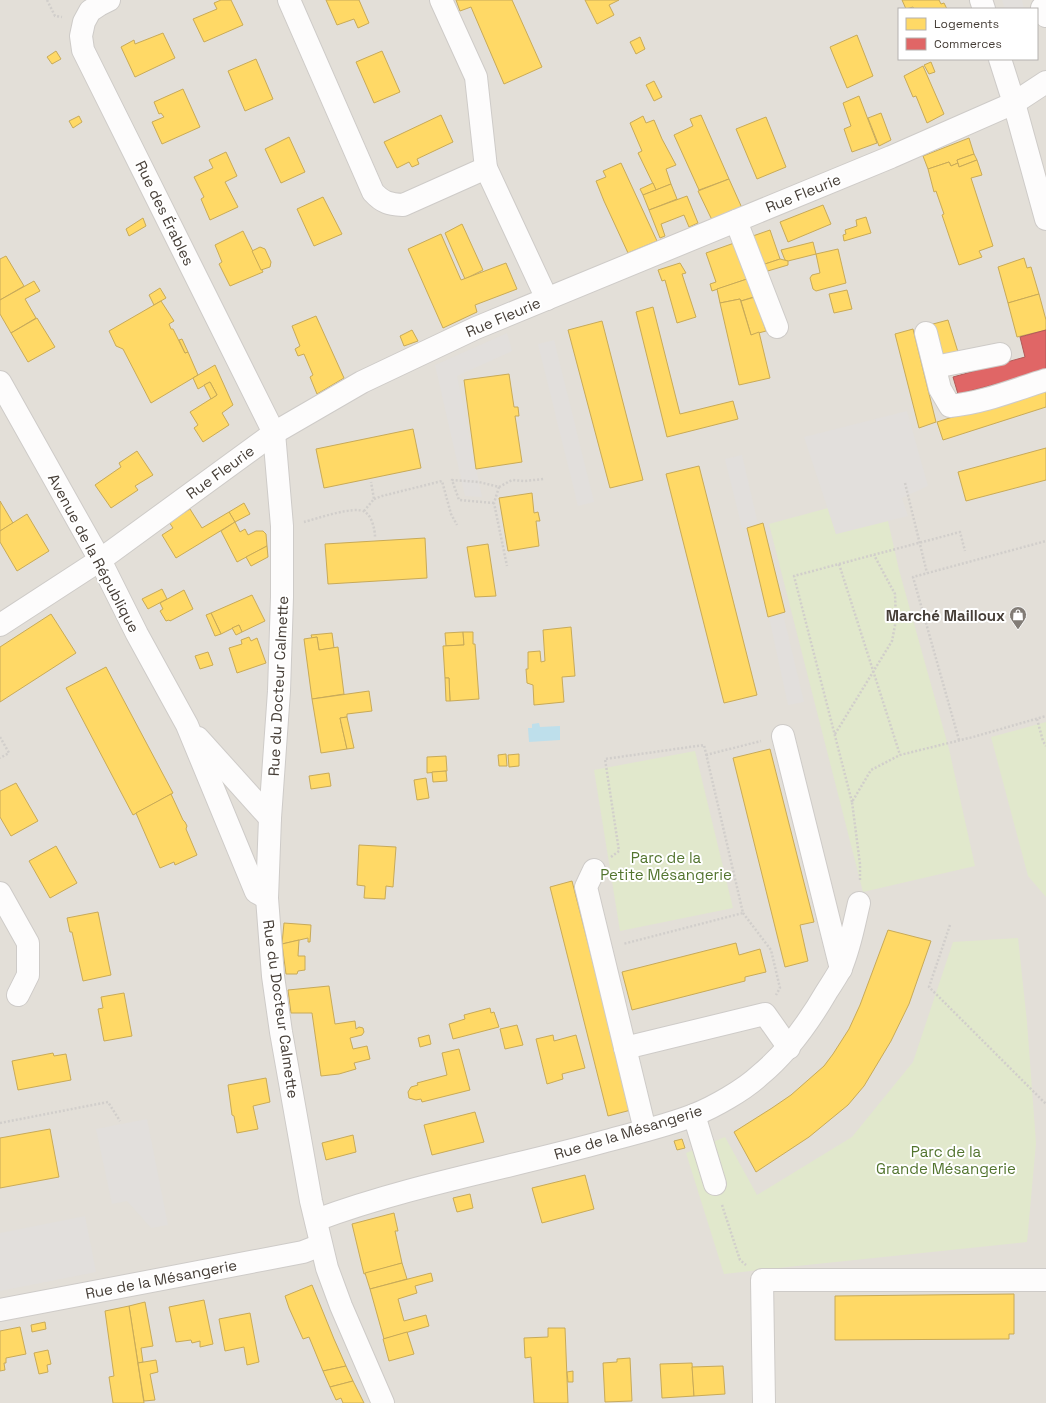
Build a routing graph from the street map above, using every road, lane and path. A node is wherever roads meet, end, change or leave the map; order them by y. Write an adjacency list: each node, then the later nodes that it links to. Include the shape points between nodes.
1 (109, 0): 17 (street, Rue des Érables, via 90,11 84,22 80,36 83,50)
2 (289, 0): 7 (street, via 373,192 380,200 403,205)
3 (442, 0): 7 (street, via 476,77)
4 (1000, 60): 6 (street)
5 (1046, 82): 6 (street, Rue Fleurie)
6 (1014, 103): 8 (street); 9 (street, Rue Fleurie)
7 (486, 168): 10 (street)
8 (1046, 219)
9 (736, 221): 10 (street, Rue Fleurie); 11 (street)
10 (547, 299): 17 (street, Rue Fleurie, via 476,328 362,382)
11 (777, 327)
12 (926, 333): 14 (street)
13 (1000, 354): 14 (street)
14 (935, 367): 15 (street, via 940,389 950,406 1000,396)
15 (1046, 380)
16 (0, 382): 32 (street, Avenue de la République)
17 (274, 433): 32 (street, Rue Fleurie); 50 (street, Rue du Docteur Calmette, via 282,526 282,597 280,691)
18 (544, 478): 21 (path, via 512,480)
19 (370, 482): 22 (path)
20 (905, 483): 29 (path)
21 (499, 487): 23 (path); 23 (path, via 452,480 458,500)
22 (374, 499): 24 (path); 26 (path, via 442,481 451,514)
23 (494, 503): 34 (path)
24 (364, 511): 25 (path, via 361,509 332,514); 27 (path, via 372,523)
25 (297, 525)
26 (457, 525)
27 (375, 537)
28 (1046, 541): 35 (path)
29 (919, 543): 30 (path, via 960,532); 31 (path); 35 (path)
30 (965, 551)
31 (874, 555): 33 (path); 37 (path, via 894,594 896,620 892,641)
32 (100, 560): 36 (street, Rue Fleurie); 40 (street, Avenue de la République)
33 (839, 564): 37 (path); 41 (path, via 794,576)
34 (507, 566)
35 (927, 573): 44 (path, via 913,577)
36 (0, 625)
37 (873, 672): 41 (path); 47 (path)
38 (1046, 716): 39 (path)
39 (1037, 719): 44 (path); 45 (path)
40 (187, 725): 50 (street, Avenue de la République); 53 (street, Avenue de la République, via 256,892)
41 (835, 735): 49 (path)
42 (783, 736): 46 (path); 58 (street)
43 (0, 737): 48 (path, via 9,753)
44 (959, 740): 47 (path)
45 (1046, 746)
46 (706, 755): 51 (path, via 704,745 605,759 619,851); 55 (path)
47 (900, 755): 49 (path, via 871,770)
48 (0, 758)
49 (852, 802): 54 (path, via 860,864)
50 (270, 818): 53 (street, Rue du Docteur Calmette)
51 (594, 870): 57 (street, via 586,887)
52 (0, 893): 59 (street, via 28,943 28,974)
53 (267, 898): 69 (street, Rue du Docteur Calmette, via 281,1032)
54 (859, 903): 58 (street, Rue de la Mésangerie)
55 (744, 913): 57 (path); 60 (path, via 771,950 780,988)
56 (950, 925): 63 (path, via 929,988)
57 (601, 949): 61 (street)
58 (841, 969): 62 (street, Rue de la Mésangerie)
59 (18, 995)
60 (765, 1014): 61 (street); 62 (street)
61 (625, 1048): 67 (street)
62 (789, 1048): 64 (street, Rue de la Mésangerie, via 760,1076)
63 (1046, 1104)
64 (694, 1115): 67 (street, Rue de la Mésangerie); 68 (street)
65 (120, 1121): 66 (path, via 108,1102)
66 (0, 1123)
67 (645, 1130): 69 (street, Rue de la Mésangerie, via 424,1186)
68 (715, 1184): 71 (path, via 740,1260)
69 (316, 1220): 70 (street, Rue du Docteur Calmette)
70 (321, 1245): 73 (street, Rue de la Mésangerie, via 303,1252); 74 (street, Rue du Docteur Calmette, via 341,1306)
71 (762, 1280): 72 (street); 75 (street)
72 (1046, 1280)
73 (0, 1310)
74 (384, 1403)
75 (764, 1403)

